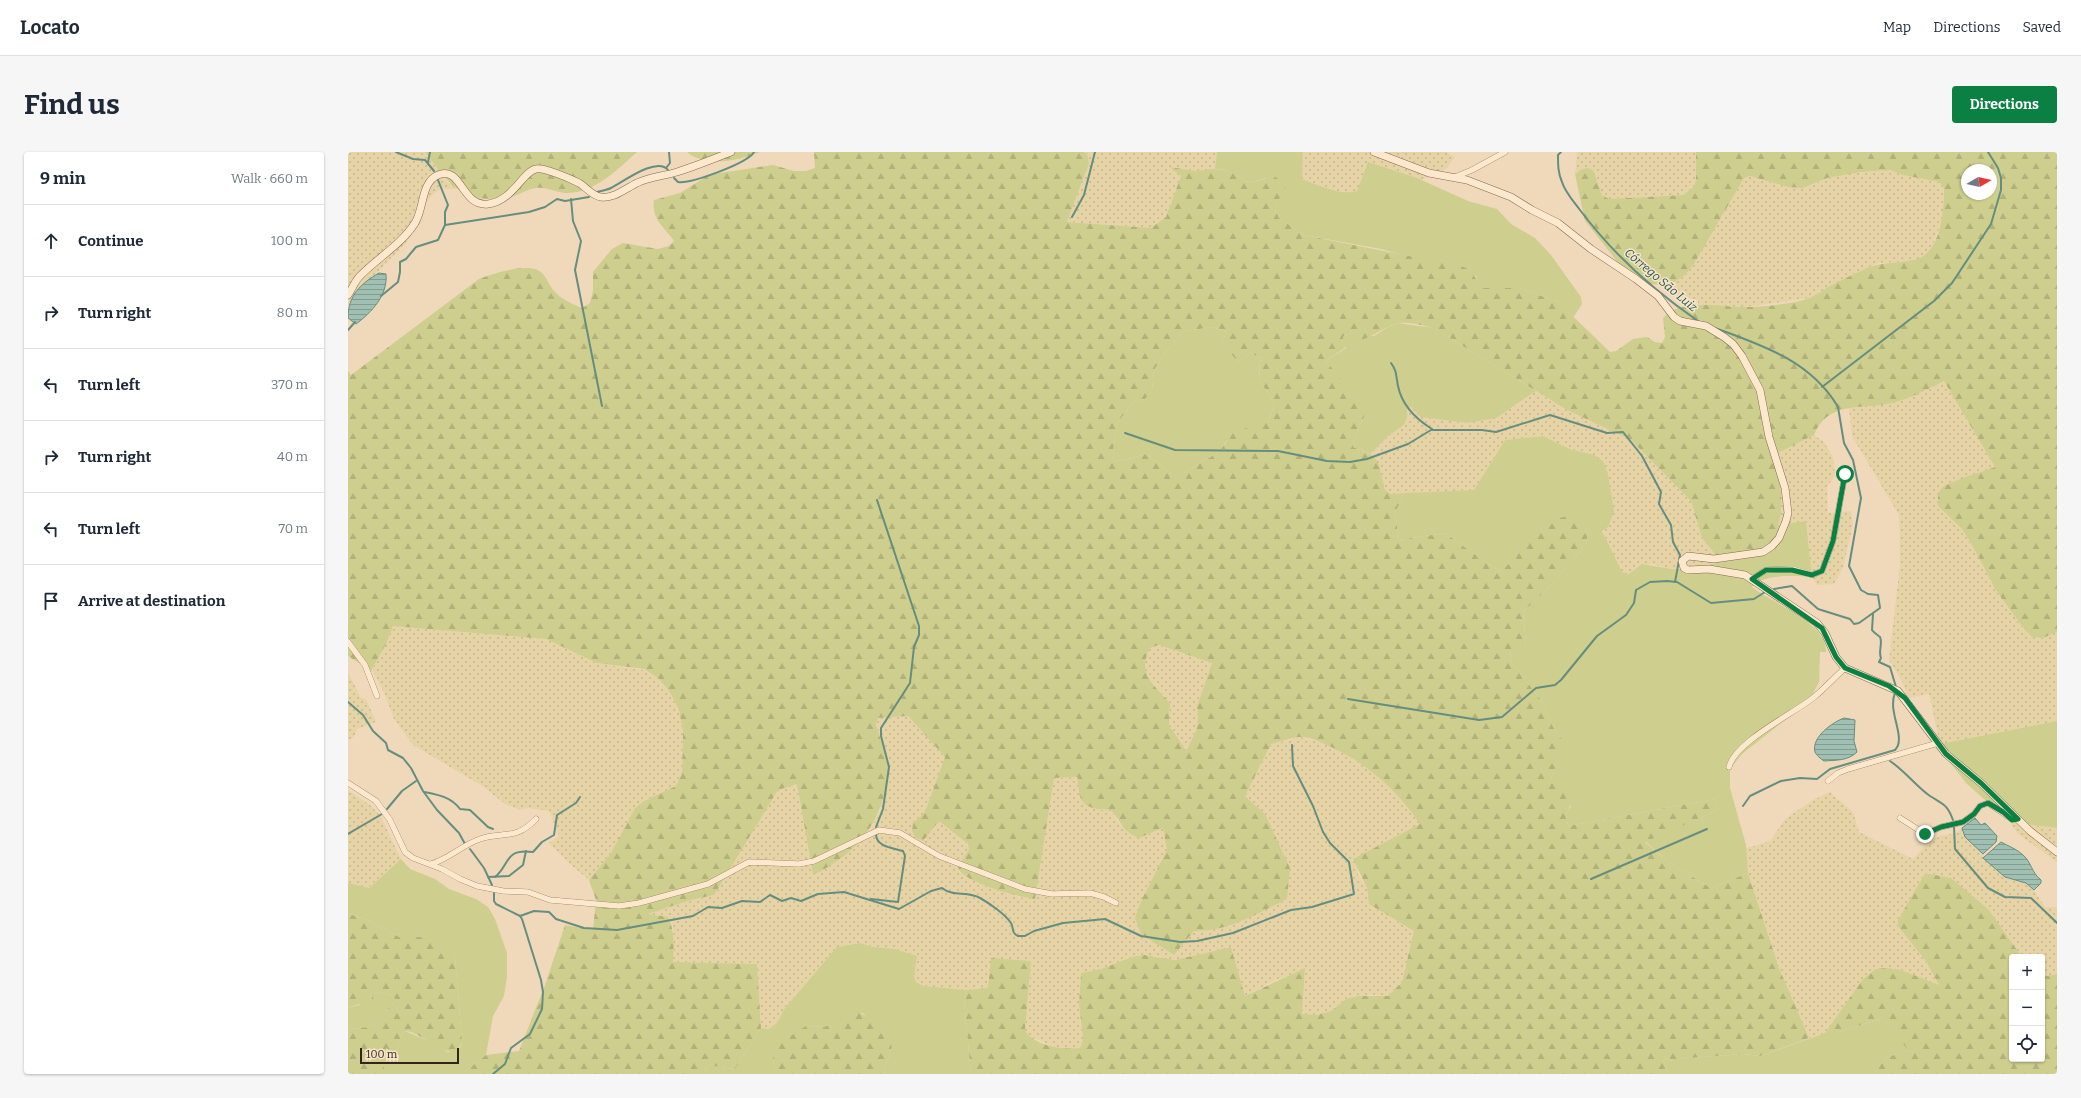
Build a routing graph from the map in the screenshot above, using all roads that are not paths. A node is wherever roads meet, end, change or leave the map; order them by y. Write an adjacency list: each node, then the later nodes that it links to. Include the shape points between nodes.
1 (731, 152): 5 (street, via 676,172 646,179 612,197 604,198 595,195 579,183 535,169 506,197 489,204 481,203 469,197 454,176 440,174 427,186 419,215 410,229 394,247 360,276)
2 (1374, 152): 4 (street, via 1429,173)
3 (1505, 152): 4 (street)
4 (1455, 177): 7 (street, via 1504,193 1558,223 1658,296 1674,317 1716,332 1733,344 1742,356 1760,390 1769,437 1785,488 1788,514 1786,522 1779,538 1763,552 1714,558 1688,556 1682,564 1688,570 1735,572)
5 (348, 295)
6 (1845, 474): 7 (street, via 1833,541 1822,571 1812,575 1792,570 1766,570)
7 (1752, 579): 9 (street, via 1822,628 1836,657)
8 (348, 642): 10 (street, via 365,665)
9 (1845, 668): 11 (street, via 1898,691); 12 (street, via 1814,696 1748,742 1734,756)
10 (377, 696)
11 (1938, 742): 13 (street, via 1848,769); 17 (street, via 1946,754)
12 (1729, 767)
13 (1828, 781)
14 (348, 783): 19 (street, via 376,801 390,820 405,852 413,858)
15 (1900, 818): 17 (street, via 1925,834 1963,822 1980,806 1988,803 2012,820)
16 (536, 819): 19 (street, via 529,827 514,835 480,839 446,859)
17 (2018, 819): 18 (street)
18 (2057, 852)
19 (431, 864): 20 (street, via 460,879 486,888 528,892 550,900 619,906 708,884 749,862 799,864 814,861 868,834 889,830 900,833 939,856 1011,884 1046,893 1090,893)
20 (1116, 903)

